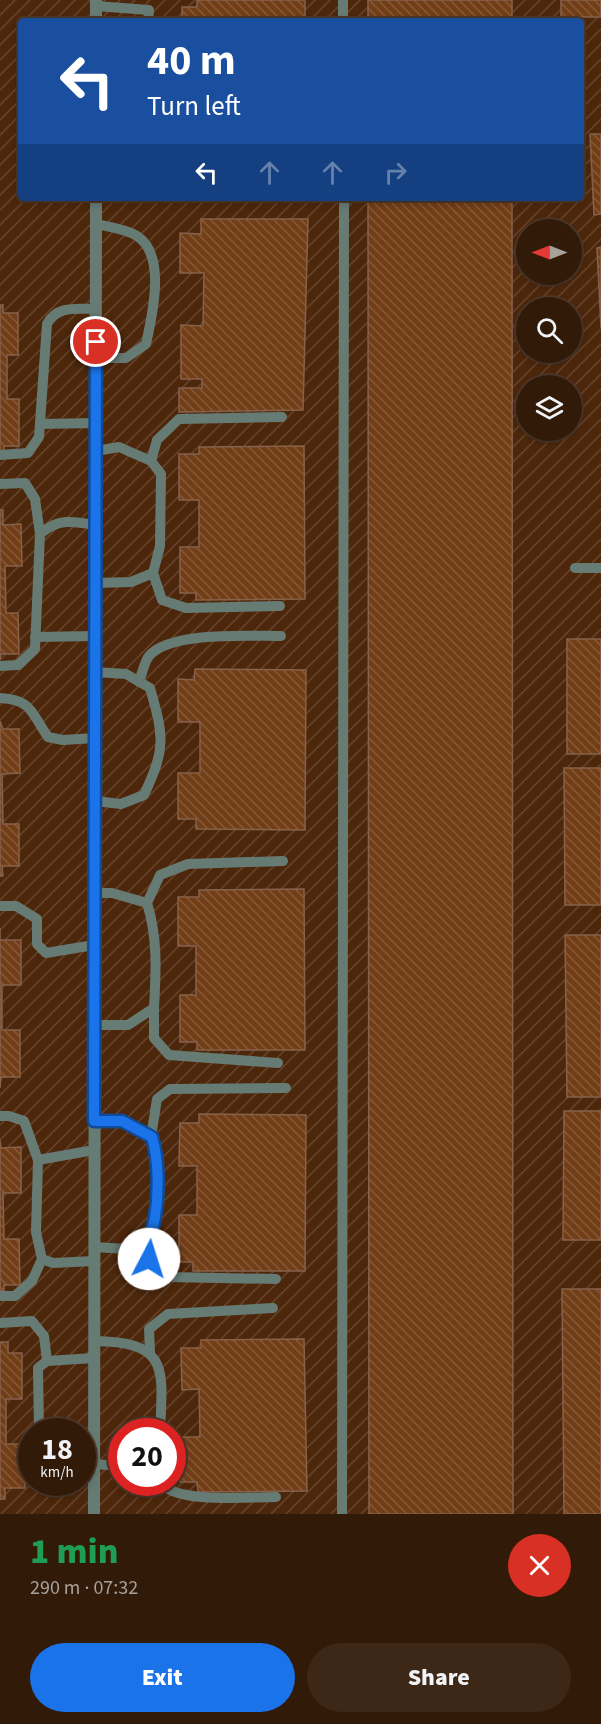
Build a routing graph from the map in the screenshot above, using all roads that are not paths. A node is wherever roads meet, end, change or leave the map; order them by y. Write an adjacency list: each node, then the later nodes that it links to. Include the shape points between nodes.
1 (343, 0): 4 (lane)
2 (96, 3): 3 (lane)
3 (150, 10)
4 (343, 18)
5 (96, 201): 7 (street)
6 (344, 201): 66 (lane)
7 (96, 224): 8 (street); 9 (lane, via 138,236 148,249 156,277 146,344 126,358)
8 (96, 309): 9 (street); 12 (lane, via 63,309 47,324)
9 (96, 358): 11 (street)
10 (282, 417): 15 (lane, via 179,419 157,440)
11 (96, 423): 12 (lane); 13 (street)
12 (40, 424): 14 (lane, via 39,437 28,453)
13 (96, 451): 15 (lane, via 119,447); 17 (street)
14 (0, 455)
15 (152, 462): 21 (lane, via 161,474 160,546)
16 (0, 484): 18 (lane, via 25,483 35,499)
17 (95, 525): 18 (lane, via 74,521 51,524); 22 (street)
18 (40, 534): 26 (lane)
19 (574, 568): 20 (lane)
20 (601, 568)
21 (153, 573): 22 (lane, via 131,582); 23 (lane, via 162,600 186,608)
22 (95, 583): 24 (street)
23 (280, 606)
24 (95, 636): 26 (lane); 28 (street)
25 (281, 636): 29 (lane, via 207,637 170,643 149,656)
26 (35, 637): 27 (lane, via 35,649 18,665)
27 (0, 666)
28 (95, 672): 29 (lane, via 126,674); 31 (street)
29 (139, 682): 32 (lane, via 150,688 161,730 158,764 144,795 121,804)
30 (0, 698): 31 (lane, via 29,705 48,737)
31 (95, 738): 32 (street)
32 (95, 801): 34 (street)
33 (284, 861): 35 (lane, via 188,864 160,875)
34 (95, 893): 35 (lane, via 112,893); 37 (street)
35 (147, 903): 38 (lane, via 155,928)
36 (0, 906): 37 (lane, via 16,906 37,919 37,944 46,952)
37 (94, 945): 39 (street)
38 (154, 1008): 39 (lane, via 128,1025); 40 (lane, via 154,1038 169,1055)
39 (94, 1025): 43 (street)
40 (278, 1063)
41 (286, 1088): 44 (lane, via 170,1089 157,1099)
42 (0, 1116): 46 (lane, via 24,1121)
43 (94, 1121): 44 (lane, via 122,1121); 45 (street)
44 (152, 1137): 47 (lane, via 157,1181 155,1217)
45 (94, 1150): 46 (lane); 48 (street)
46 (38, 1160): 49 (lane, via 36,1232)
47 (147, 1243): 48 (lane, via 127,1249); 51 (lane, via 149,1259 158,1272 168,1277)
48 (94, 1247): 50 (street)
49 (42, 1259): 50 (lane, via 53,1263); 52 (lane, via 32,1281 15,1296)
50 (94, 1262): 55 (street)
51 (276, 1279)
52 (0, 1296)
53 (273, 1308): 56 (lane, via 168,1314 149,1329)
54 (0, 1323): 58 (lane, via 32,1321 44,1336)
55 (94, 1341): 56 (lane, via 122,1342); 57 (street)
56 (150, 1353): 61 (lane, via 161,1369)
57 (94, 1358): 58 (lane); 60 (street)
58 (47, 1361): 59 (lane, via 38,1368)
59 (39, 1418)
60 (92, 1418)
61 (160, 1418)
62 (92, 1496): 65 (street)
63 (183, 1496): 64 (lane)
64 (276, 1497)
65 (93, 1514)
66 (342, 1514)

